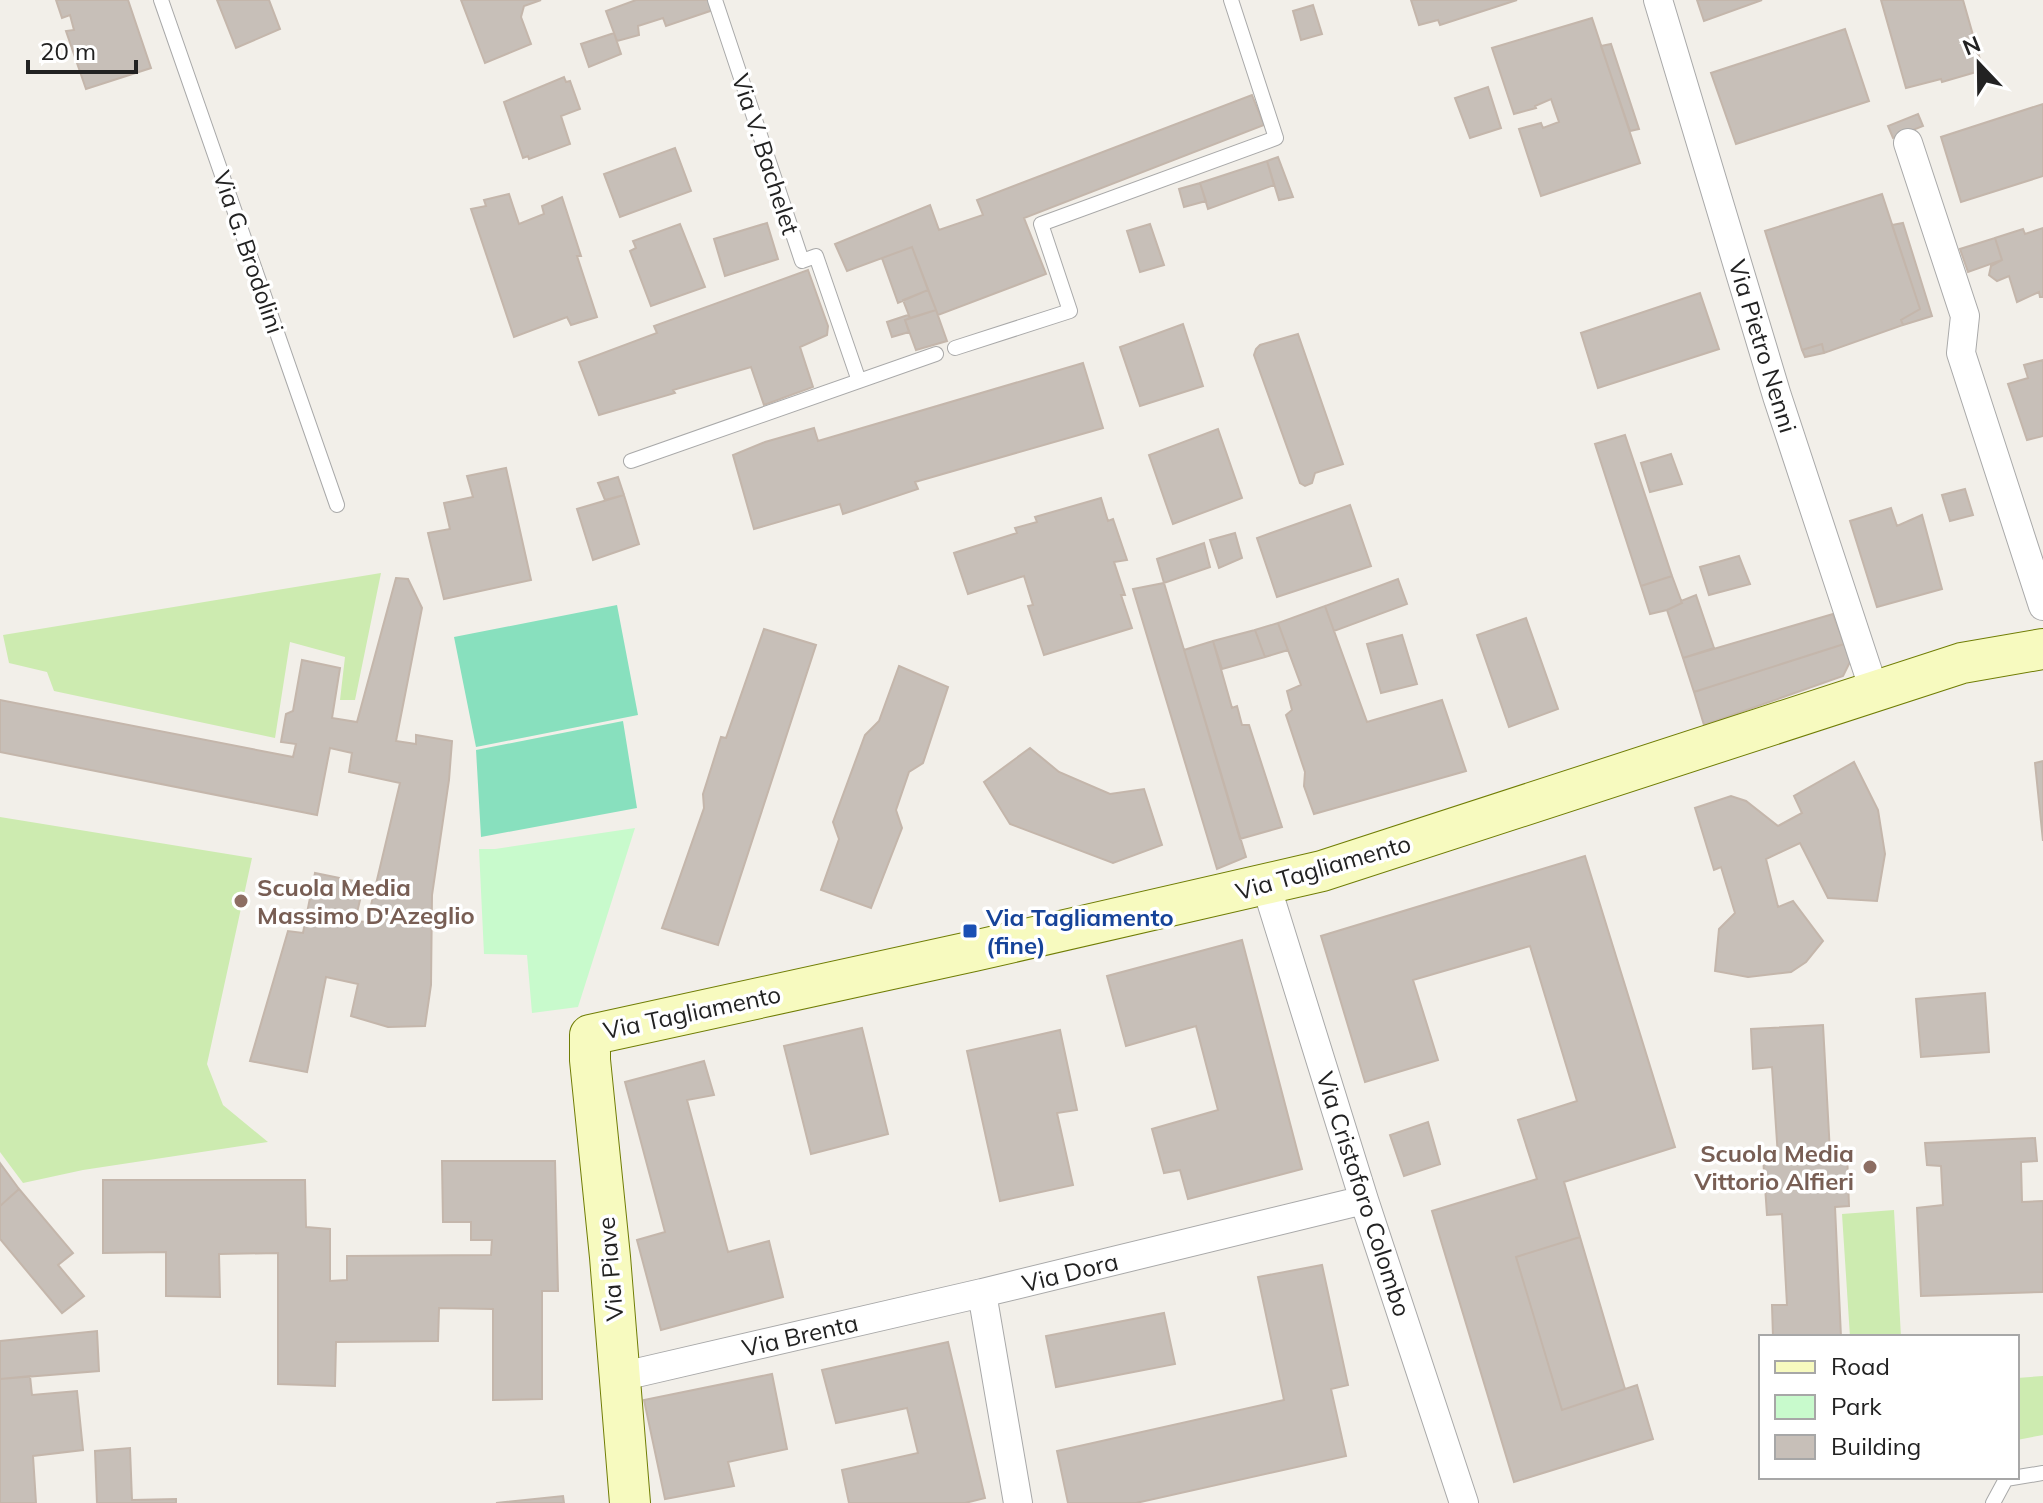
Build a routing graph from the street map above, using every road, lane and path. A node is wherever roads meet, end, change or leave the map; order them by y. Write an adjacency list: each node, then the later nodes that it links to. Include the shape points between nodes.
1 (161, 0): 10 (lane, Via G. Brodolini)
2 (715, 0): 8 (lane, Via V. Bachelet, via 802,261 816,256)
3 (1231, 0): 6 (lane, via 1276,138 1041,224 1070,311)
4 (1658, 0): 13 (street, Via Pietro Nenni, via 1777,396)
5 (1908, 143): 11 (street, via 1965,316 1961,353)
6 (955, 348)
7 (936, 354): 8 (lane)
8 (859, 381): 9 (lane)
9 (631, 461)
10 (337, 505)
11 (2043, 606)
12 (2043, 649): 13 (main road, Via Tagliamento, via 1962,663)
13 (1874, 690): 14 (main road, Via Tagliamento)
14 (1266, 885): 15 (main road, Via Tagliamento); 16 (street, Via Cristoforo Colombo)
15 (590, 1035): 18 (main road, Via Piave)
16 (1364, 1200): 17 (street, Via Dora); 24 (street, Via Cristoforo Colombo)
17 (982, 1293): 18 (street, Via Brenta); 23 (street)
18 (619, 1377): 22 (main road, Via Piave)
19 (2043, 1473): 20 (lane)
20 (2019, 1477)
21 (2006, 1479): 25 (lane)
22 (630, 1503)
23 (1018, 1503)
24 (1464, 1503)
25 (1993, 1503)

